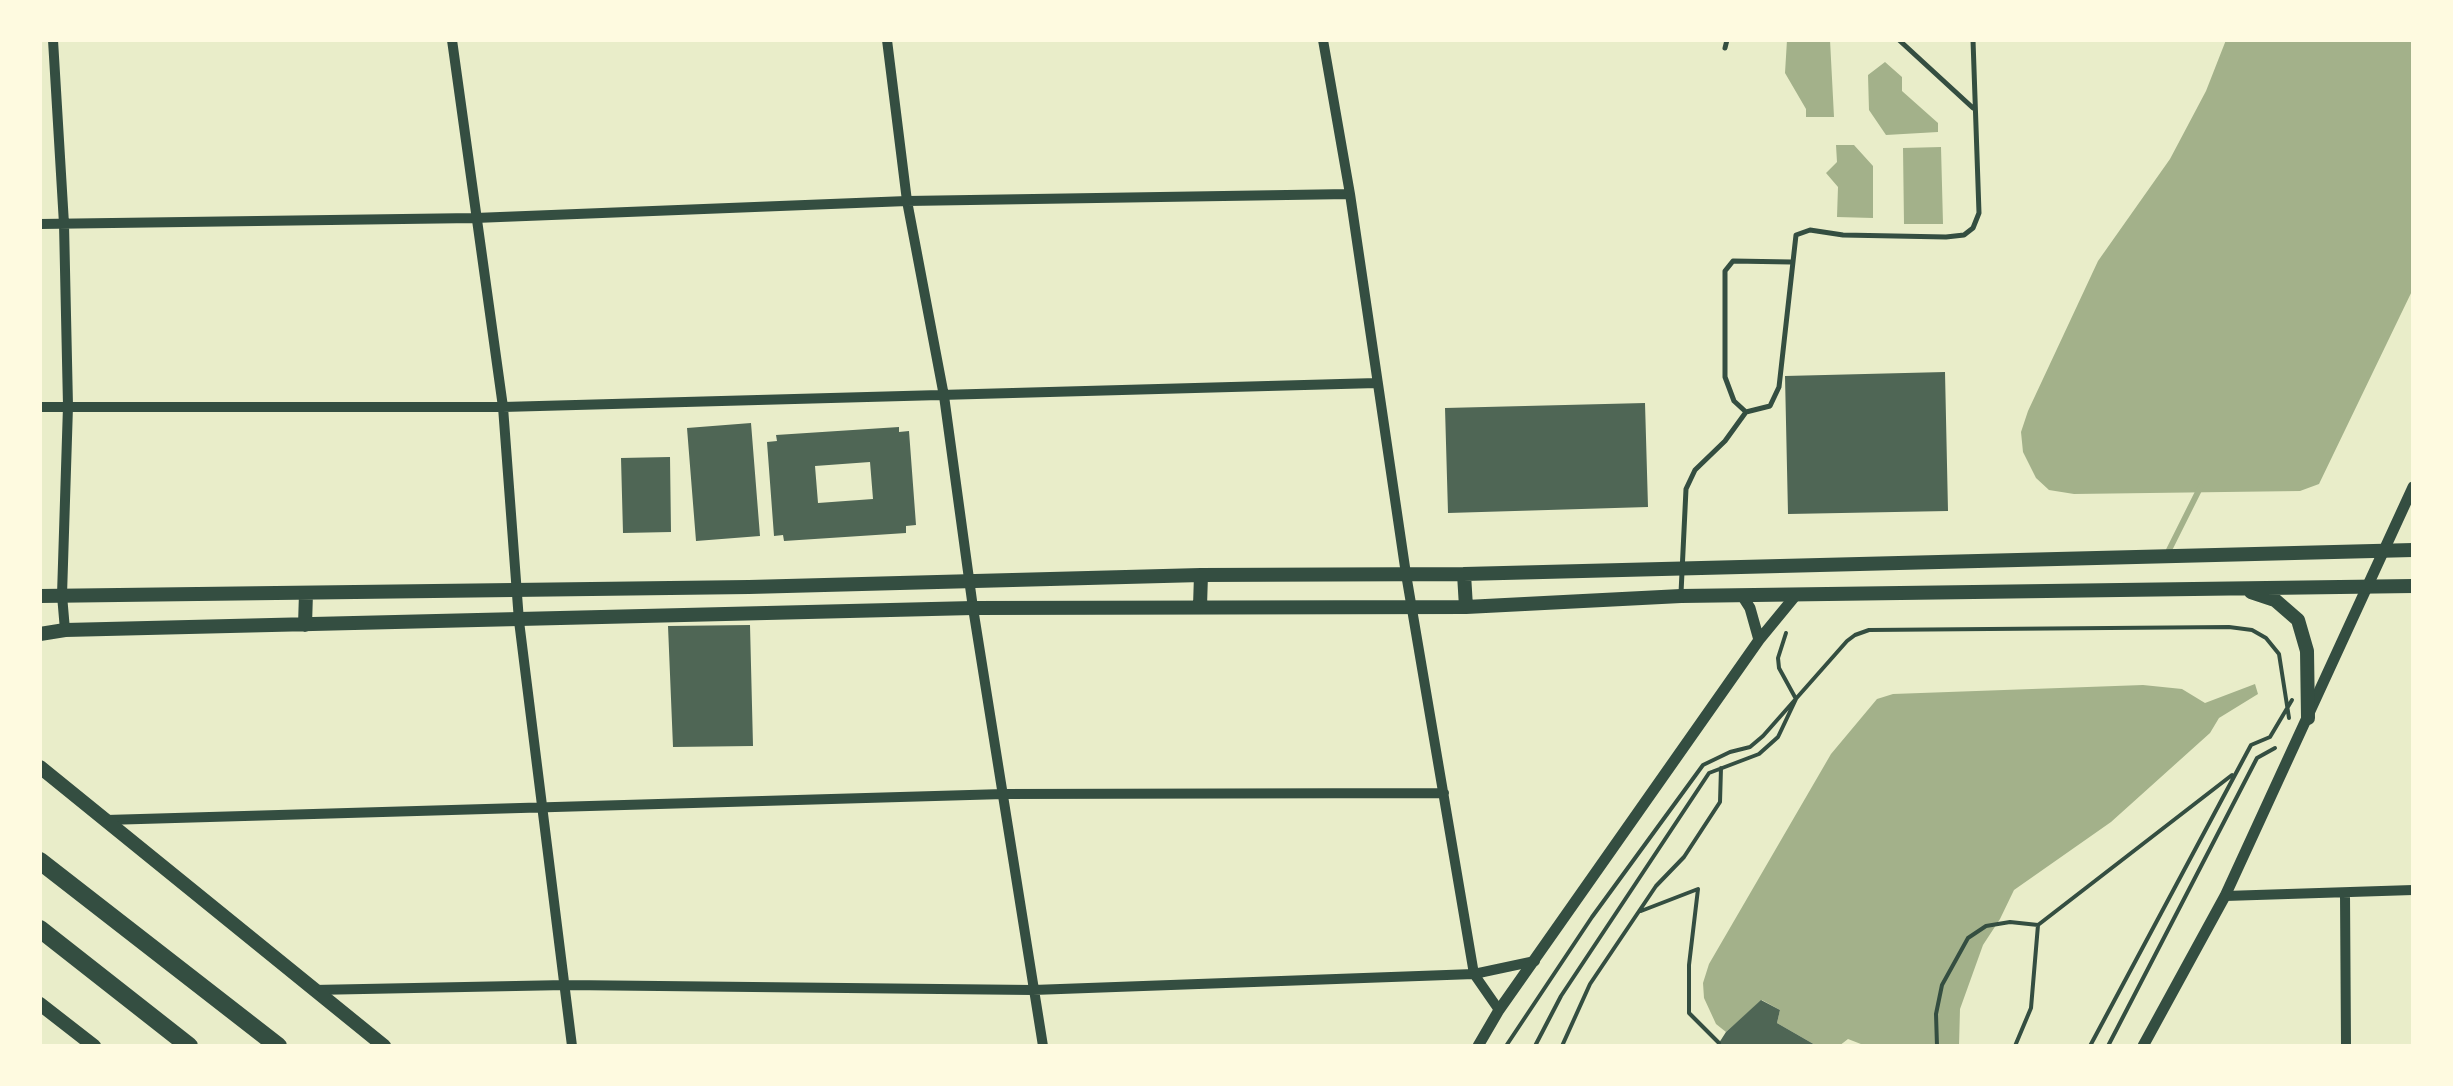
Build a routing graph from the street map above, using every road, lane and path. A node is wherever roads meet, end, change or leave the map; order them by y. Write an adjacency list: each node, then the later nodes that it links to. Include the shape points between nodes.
1 (53, 40): 12 (street)
2 (452, 40): 10 (street)
3 (886, 40): 9 (street)
4 (1323, 40): 8 (street)
5 (1899, 40): 7 (lane)
6 (1973, 40): 7 (lane)
7 (1973, 108): 13 (lane, via 1979,213 1974,228 1946,237 1800,231)
8 (1350, 194): 9 (street); 14 (street)
9 (907, 201): 10 (street); 15 (street)
10 (475, 218): 12 (street); 18 (street)
11 (40, 224): 12 (street)
12 (64, 224): 17 (street)
13 (1791, 262): 19 (lane, via 1779,388 1770,406); 19 (lane, via 1733,261 1725,271 1725,377)
14 (1377, 382): 15 (street); 24 (street)
15 (944, 396): 18 (street); 27 (street)
16 (40, 406): 17 (street)
17 (68, 406): 18 (street); 34 (street)
18 (503, 406): 30 (street)
19 (1746, 412): 23 (lane, via 1686,489)
20 (2413, 486): 21 (street)
21 (2385, 550): 22 (main road); 23 (main road); 32 (street)
22 (2413, 550)
23 (1680, 567): 25 (main road); 37 (lane)
24 (1406, 574): 25 (main road); 26 (main road); 40 (street)
25 (1464, 574): 41 (main road)
26 (1201, 575): 27 (main road); 39 (main road)
27 (970, 581): 29 (main road); 42 (street)
28 (2413, 586): 32 (main road)
29 (750, 587): 30 (main road); 43 (main road)
30 (518, 588): 33 (main road); 44 (street)
31 (2241, 588): 32 (main road); 35 (main road); 52 (main road, via 2276,600 2298,620 2307,651)
32 (2368, 588): 52 (street)
33 (306, 593): 34 (main road); 45 (main road)
34 (62, 595): 36 (main road); 47 (street)
35 (1796, 595): 38 (main road); 49 (street)
36 (40, 596)
37 (1681, 596): 38 (main road); 41 (main road)
38 (1743, 596): 49 (street)
39 (1200, 606): 40 (main road); 42 (main road)
40 (1412, 607): 41 (main road); 58 (street)
41 (1466, 607)
42 (973, 608): 43 (main road); 59 (street)
43 (751, 614): 44 (main road)
44 (519, 621): 45 (main road); 60 (street)
45 (306, 624): 47 (main road)
46 (1790, 626): 50 (path, via 1778,658)
47 (65, 630): 48 (main road)
48 (40, 634)
49 (1759, 640): 69 (street)
50 (1796, 700): 51 (path, via 1846,642 1869,630 2230,627 2252,630 2273,646); 56 (path, via 1769,746); 84 (path, via 1750,747 1703,765)
51 (2290, 702): 53 (path); 57 (path, via 2270,737 2251,745)
52 (2308, 718): 65 (street)
53 (2290, 726)
54 (2278, 746): 90 (path, via 2257,758)
55 (40, 767): 61 (main road)
56 (1720, 768): 66 (path, via 1720,802); 85 (path, via 1709,774)
57 (2236, 772): 67 (path); 89 (path)
58 (1444, 793): 59 (street); 70 (street)
59 (1004, 794): 60 (street); 73 (street)
60 (543, 805): 61 (street); 71 (street)
61 (106, 820): 72 (main road)
62 (40, 861): 79 (highway)
63 (2413, 890): 64 (street)
64 (2346, 894): 65 (street); 92 (street)
65 (2226, 896): 91 (street)
66 (1641, 910): 76 (path, via 1698,889 1688,1013); 86 (path, via 1590,984)
67 (2038, 925): 87 (path, via 1986,926 1968,938 1942,985); 88 (path, via 2031,1008)
68 (40, 929): 78 (highway)
69 (1535, 961): 70 (street); 75 (street)
70 (1474, 974): 73 (street); 75 (street)
71 (566, 985): 72 (street); 73 (street); 81 (street)
72 (312, 990): 80 (main road)
73 (1033, 990): 82 (street)
74 (40, 1004): 77 (main road)
75 (1499, 1010): 83 (street)
76 (1718, 1042)
77 (94, 1046)
78 (189, 1046)
79 (278, 1046)
80 (384, 1046)
81 (572, 1046)
82 (1043, 1046)
83 (1478, 1046)
84 (1506, 1046)
85 (1534, 1046)
86 (1562, 1046)
87 (1937, 1046)
88 (2016, 1046)
89 (2090, 1046)
90 (2108, 1046)
91 (2143, 1046)
92 (2346, 1046)

